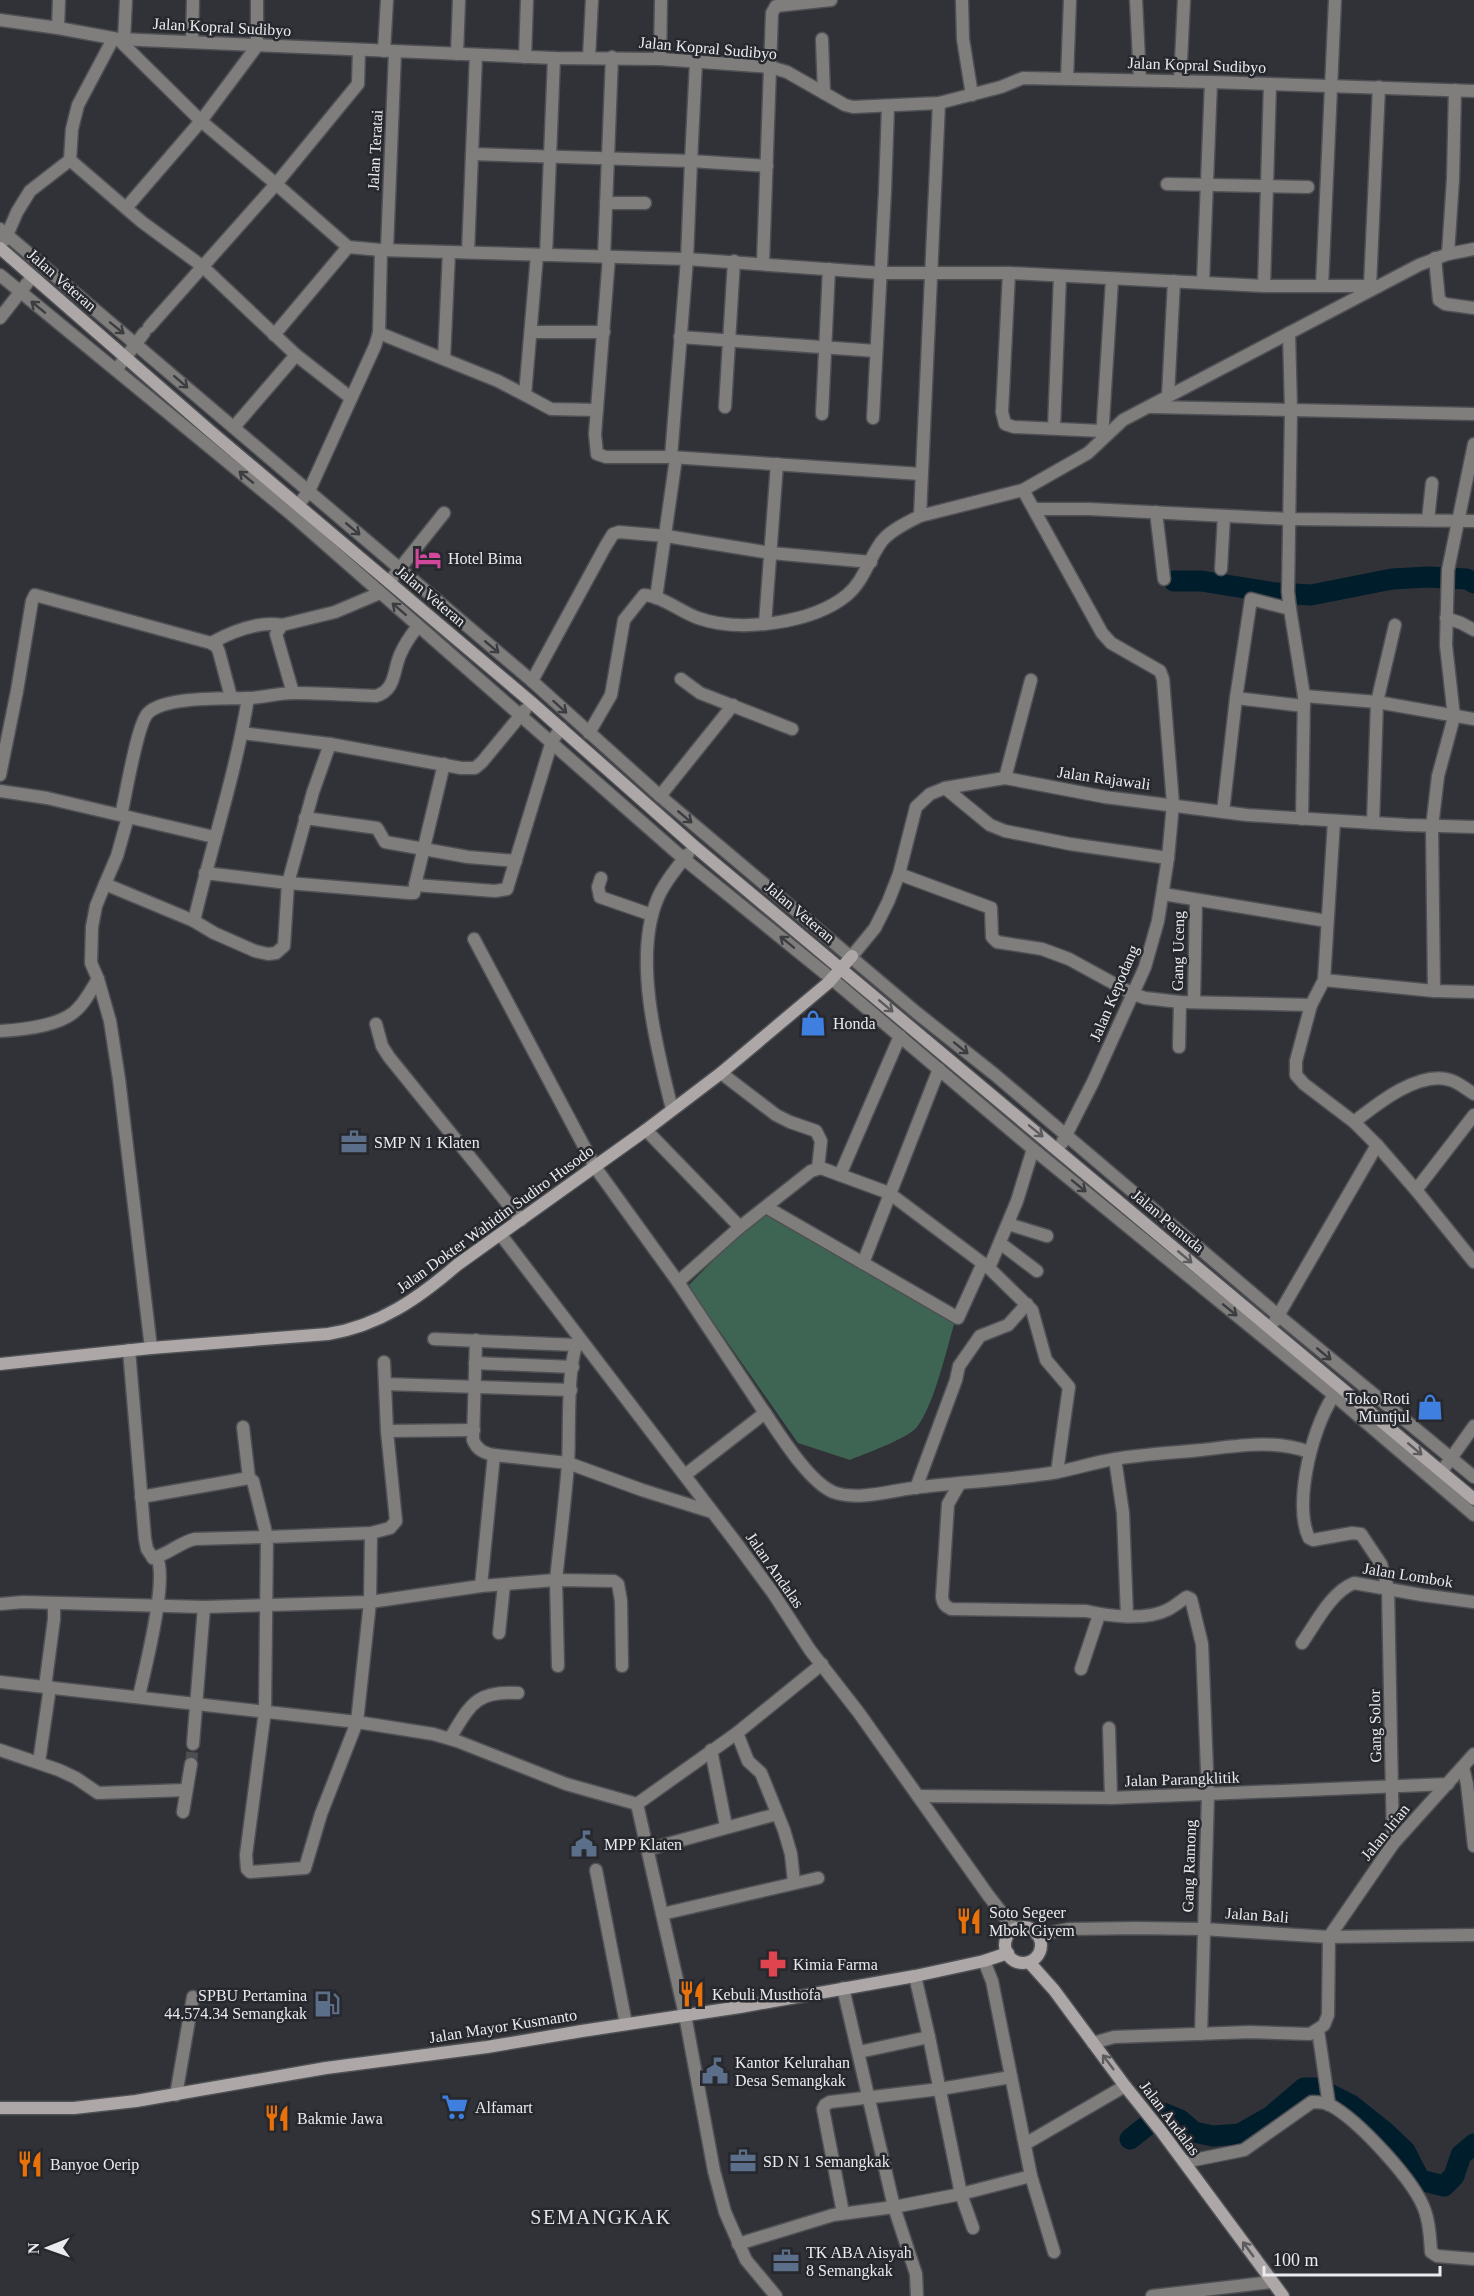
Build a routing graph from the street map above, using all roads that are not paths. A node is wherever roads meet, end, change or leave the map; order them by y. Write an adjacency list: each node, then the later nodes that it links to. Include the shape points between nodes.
1 (59, 0): 17 (street)
2 (126, 0): 18 (street)
3 (193, 0): 20 (street)
4 (257, 0): 21 (street)
5 (387, 0): 23 (street, Jalan Teratai)
6 (459, 0): 24 (street)
7 (527, 0): 26 (street)
8 (592, 0): 27 (street)
9 (660, 0): 30 (street)
10 (831, 0): 32 (street, via 776,6)
11 (962, 0): 43 (street, via 963,39)
12 (1070, 0): 33 (street)
13 (1136, 0): 34 (street)
14 (1184, 0): 35 (street)
15 (1335, 0): 38 (street)
16 (0, 20): 17 (street, Jalan Kopral Sudibyo)
17 (58, 28): 18 (street, Jalan Kopral Sudibyo)
18 (118, 39): 20 (street, Jalan Kopral Sudibyo); 46 (street); 50 (street, via 78,105)
19 (822, 39): 42 (street)
20 (192, 42): 21 (street, Jalan Kopral Sudibyo)
21 (257, 46): 22 (street, Jalan Kopral Sudibyo); 46 (street)
22 (359, 50): 23 (street, Jalan Kopral Sudibyo); 53 (street, via 358,84)
23 (389, 51): 24 (street, Jalan Kopral Sudibyo); 64 (street, Jalan Teratai)
24 (457, 54): 25 (street, Jalan Kopral Sudibyo)
25 (476, 55): 26 (street, Jalan Kopral Sudibyo); 47 (street)
26 (525, 57): 29 (street, Jalan Kopral Sudibyo)
27 (590, 57): 28 (street, Jalan Kopral Sudibyo); 29 (street, Jalan Kopral Sudibyo)
28 (612, 57): 30 (street, Jalan Kopral Sudibyo); 49 (street)
29 (554, 58): 48 (street)
30 (660, 59): 31 (street, Jalan Kopral Sudibyo)
31 (696, 62): 32 (street, Jalan Kopral Sudibyo); 51 (street)
32 (770, 67): 42 (street, Jalan Kopral Sudibyo); 52 (street)
33 (1067, 79): 34 (street, Jalan Kopral Sudibyo); 43 (street, Jalan Kopral Sudibyo, via 1023,78)
34 (1140, 80): 35 (street, Jalan Kopral Sudibyo)
35 (1180, 81): 36 (street, Jalan Kopral Sudibyo)
36 (1211, 82): 37 (street, Jalan Kopral Sudibyo); 55 (street)
37 (1270, 84): 38 (street, Jalan Kopral Sudibyo); 56 (street)
38 (1331, 86): 39 (street, Jalan Kopral Sudibyo); 86 (street)
39 (1379, 87): 40 (street, Jalan Kopral Sudibyo); 87 (street)
40 (1455, 90): 41 (street, Jalan Kopral Sudibyo); 67 (street)
41 (1474, 91)
42 (824, 93): 45 (street, Jalan Kopral Sudibyo, via 853,107)
43 (972, 95): 44 (street, Jalan Kopral Sudibyo)
44 (939, 103): 45 (street, Jalan Kopral Sudibyo); 77 (street)
45 (888, 107): 76 (street)
46 (201, 121): 53 (street); 60 (street)
47 (472, 154): 48 (street); 66 (street)
48 (549, 156): 49 (street); 68 (street)
49 (608, 157): 51 (street); 58 (street)
50 (70, 160): 60 (street); 61 (street, via 30,191)
51 (691, 161): 52 (street); 71 (street)
52 (767, 166): 73 (street)
53 (276, 184): 62 (street); 74 (street)
54 (1167, 184): 55 (street)
55 (1208, 186): 56 (street); 84 (street)
56 (1266, 187): 57 (street); 85 (street)
57 (1308, 187)
58 (606, 203): 59 (street); 69 (street)
59 (645, 203)
60 (126, 208): 74 (street)
61 (2, 240): 81 (main road, Jalan Veteran); 98 (street, one-way to 98)
62 (348, 247): 64 (street); 95 (street)
63 (1474, 249): 67 (street)
64 (384, 250): 65 (street); 92 (street, Jalan Teratai)
65 (449, 252): 66 (street); 103 (street)
66 (468, 252): 68 (street)
67 (1448, 254): 70 (street)
68 (541, 255): 69 (street); 93 (street)
69 (606, 257): 71 (street); 91 (street)
70 (1435, 258): 87 (street); 89 (street, via 1439,300)
71 (687, 259): 72 (street); 96 (street)
72 (734, 261): 73 (street); 97 (street)
73 (764, 263): 75 (street)
74 (202, 266): 95 (street); 98 (street)
75 (829, 268): 76 (street); 99 (street)
76 (881, 273): 77 (street); 100 (street)
77 (930, 273): 78 (street); 122 (street)
78 (1009, 273): 80 (street); 116 (street, via 1003,419 1009,426)
79 (0, 275): 88 (street)
80 (1060, 276): 82 (street); 116 (street)
81 (32, 277): 88 (street); 102 (main road, Jalan Veteran)
82 (1112, 280): 83 (street); 117 (street)
83 (1174, 281): 84 (street); 106 (street)
84 (1203, 282): 85 (street)
85 (1264, 286): 86 (street)
86 (1322, 286): 87 (street)
87 (1374, 286): 94 (street)
88 (20, 292): 90 (street); 104 (street, one-way to 88)
89 (1474, 308)
90 (0, 318)
91 (604, 332): 93 (street); 110 (street)
92 (379, 333): 103 (street); 107 (street, Jalan Teratai)
93 (531, 333): 105 (street)
94 (1290, 333): 106 (street); 111 (street)
95 (274, 335): 101 (street)
96 (680, 337): 97 (street); 119 (street)
97 (729, 340): 99 (street); 108 (street)
98 (137, 344): 102 (street); 115 (street, one-way to 115)
99 (826, 348): 100 (street); 112 (street)
100 (876, 351): 114 (street)
101 (296, 355): 107 (street); 115 (street)
102 (126, 358): 104 (street); 126 (main road, Jalan Veteran)
103 (444, 359): 105 (street)
104 (116, 370): 126 (street, one-way to 104)
105 (525, 395): 110 (street, via 550,409)
106 (1168, 396): 109 (street)
107 (351, 398): 125 (street, Jalan Teratai)
108 (725, 407)
109 (1150, 407): 111 (street); 117 (street)
110 (597, 410): 119 (street, via 597,454)
111 (1291, 410): 113 (street); 132 (street)
112 (822, 414)
113 (1474, 414)
114 (873, 418)
115 (234, 427): 125 (street)
116 (1054, 428): 117 (street)
117 (1102, 435): 124 (street, via 1088,453)
118 (1474, 444): 120 (street)
119 (674, 458): 121 (street); 136 (street)
120 (1473, 458): 134 (street)
121 (777, 464): 122 (street); 137 (street)
122 (921, 474): 130 (street)
123 (1432, 483): 133 (street)
124 (1023, 490): 127 (street); 130 (street)
125 (309, 491): 126 (street, Jalan Teratai); 139 (street, one-way to 139)
126 (295, 509): 142 (main road, Jalan Veteran); 143 (street)
127 (1035, 509): 128 (street); 179 (street, Jalan Kepodang, via 1102,633 1111,643 1160,671)
128 (1156, 512): 131 (street); 141 (street)
129 (444, 513): 139 (street)
130 (920, 516): 138 (street, via 883,541)
131 (1224, 516): 132 (street); 140 (street)
132 (1289, 519): 133 (street); 145 (street)
133 (1428, 520): 134 (street)
134 (1459, 521): 135 (street); 146 (street, via 1448,570)
135 (1474, 521)
136 (666, 536): 137 (street); 144 (street); 155 (street, via 613,534)
137 (771, 553): 138 (street); 147 (street)
138 (871, 562): 147 (street, via 857,586 829,607)
139 (400, 568): 142 (street); 155 (street, one-way to 155)
140 (1221, 568)
141 (1164, 579)
142 (389, 582): 161 (main road, Jalan Veteran)
143 (380, 593): 148 (street, via 335,612); 150 (street, one-way to 143)
144 (656, 598): 147 (street, via 708,622); 170 (street, via 644,595 624,620 611,695)
145 (1289, 602): 159 (street, via 1251,599); 160 (street)
146 (1446, 618): 151 (street); 165 (street)
147 (765, 624)
148 (282, 625): 152 (street, via 269,623); 156 (street, via 276,634)
149 (1395, 625): 162 (street)
150 (418, 626): 156 (street, via 400,653 391,685 382,694); 164 (street)
151 (1474, 630)
152 (211, 643): 157 (street, via 217,646); 174 (street, via 35,595)
153 (681, 679): 163 (street, via 700,693)
154 (1031, 680): 175 (street)
155 (532, 681): 170 (street, one-way to 170)
156 (293, 693): 158 (street)
157 (231, 697): 158 (street); 181 (street, via 205,698 149,712 135,749)
158 (248, 698): 169 (street)
159 (1236, 698): 160 (street); 180 (street)
160 (1304, 701): 162 (street); 183 (street)
161 (531, 702): 164 (street); 167 (main road, Jalan Veteran)
162 (1377, 702): 165 (street); 185 (street)
163 (733, 705): 168 (street); 178 (street)
164 (521, 715): 171 (street); 173 (street, via 475,768)
165 (1454, 717): 166 (street); 186 (street, via 1438,776)
166 (1474, 719)
167 (561, 728): 171 (street); 189 (main road, Jalan Veteran)
168 (792, 729)
169 (242, 733): 172 (street); 188 (street)
170 (589, 733): 178 (street)
171 (552, 741): 192 (street); 193 (street)
172 (330, 744): 173 (street); 182 (street)
173 (444, 764): 190 (street)
174 (0, 775)
175 (1005, 778): 176 (street, Jalan Rajawali); 179 (street, Jalan Rajawali, via 1105,797)
176 (945, 788): 191 (street, via 990,825 1005,831); 195 (street, Jalan Rajawali, via 930,794 916,807)
177 (0, 791): 181 (street)
178 (660, 796): 206 (street, one-way to 206)
179 (1173, 804): 180 (street, Jalan Rajawali); 191 (street, Jalan Kepodang)
180 (1223, 812): 183 (street, Jalan Rajawali)
181 (125, 816): 188 (street); 198 (street, via 117,856)
182 (305, 818): 190 (street, via 377,828 385,843); 197 (street)
183 (1302, 819): 184 (street, Jalan Rajawali)
184 (1334, 821): 185 (street, Jalan Rajawali); 204 (street)
185 (1373, 823): 186 (street, Jalan Rajawali)
186 (1432, 826): 187 (street, Jalan Rajawali); 211 (street)
187 (1474, 827)
188 (214, 837): 194 (street)
189 (694, 846): 192 (street); 207 (main road, Jalan Veteran)
190 (423, 849): 193 (street); 199 (street)
191 (1168, 858): 200 (street, Jalan Kepodang)
192 (684, 859): 202 (street, via 658,897); 208 (street, one-way to 192)
193 (516, 861): 199 (street, via 510,884 502,891)
194 (205, 873): 197 (street); 203 (street)
195 (899, 874): 206 (street, Jalan Rajawali, via 874,928); 213 (street, via 987,905 992,913 992,937 997,942 1042,949 1069,959)
196 (601, 878): 202 (street, via 600,897)
197 (288, 883): 199 (street, via 409,893 414,893); 203 (street, via 284,946 276,953 238,945)
198 (105, 884): 203 (street); 209 (street, via 96,906 91,939 91,963)
199 (415, 885)
200 (1163, 894): 201 (street); 213 (street, Jalan Kepodang, via 1152,948)
201 (1196, 901): 204 (street); 215 (street, Gang Uceng)
202 (652, 915): 224 (street, via 646,960 655,1041)
203 (194, 921)
204 (1327, 921): 210 (street)
205 (474, 939): 232 (street)
206 (852, 956): 207 (main road, Jalan Rajawali); 228 (street, one-way to 228)
207 (842, 968): 208 (main road, Jalan Dokter Wahidin Sudiro Husodo); 230 (main road, Jalan Pemuda, one-way to 230)
208 (832, 978): 219 (street); 222 (main road, Jalan Dokter Wahidin Sudiro Husodo)
209 (98, 979): 218 (street, via 74,1013 38,1026); 254 (street, via 110,1021)
210 (1324, 980): 211 (street); 216 (street)
211 (1434, 991): 212 (street)
212 (1474, 992)
213 (1133, 994): 214 (street); 228 (street, Jalan Kepodang)
214 (1180, 1002): 215 (street); 220 (street)
215 (1194, 1002): 216 (street)
216 (1311, 1005): 226 (street, via 1295,1069 1298,1079)
217 (376, 1024): 238 (street, via 389,1057)
218 (0, 1031)
219 (900, 1036): 221 (street); 234 (street)
220 (1179, 1047)
221 (939, 1069): 231 (street); 236 (street)
222 (721, 1072): 224 (main road, Jalan Dokter Wahidin Sudiro Husodo); 233 (street, via 776,1115 816,1131 820,1141)
223 (1474, 1094): 226 (street, via 1455,1082 1437,1078 1392,1093)
224 (672, 1109): 227 (main road, Jalan Dokter Wahidin Sudiro Husodo)
225 (1474, 1115): 235 (street)
226 (1354, 1122): 229 (street)
227 (646, 1130): 232 (main road, Jalan Dokter Wahidin Sudiro Husodo); 240 (street)
228 (1066, 1137): 230 (street, Jalan Kepodang); 250 (street)
229 (1377, 1145): 235 (street); 250 (street)
230 (1058, 1148): 250 (main road, Jalan Pemuda, one-way to 250, via 1184,1257)
231 (1034, 1149): 239 (street); 263 (street, one-way to 263)
232 (595, 1167): 238 (main road, Jalan Dokter Wahidin Sudiro Husodo); 248 (street)
233 (819, 1168): 234 (street); 237 (street)
234 (840, 1174): 236 (street)
235 (1416, 1190): 244 (street)
236 (889, 1193): 245 (street); 246 (street)
237 (766, 1207): 240 (street); 245 (street)
238 (521, 1220): 241 (main road, Jalan Dokter Wahidin Sudiro Husodo)
239 (1008, 1224): 242 (street); 243 (street)
240 (740, 1227): 248 (street)
241 (501, 1235): 253 (street, Jalan Andalas); 254 (main road, Jalan Dokter Wahidin Sudiro Husodo, via 410,1302 351,1330)
242 (1047, 1236)
243 (1000, 1243): 246 (street); 247 (street)
244 (1474, 1262)
245 (862, 1263): 246 (street, via 957,1318)
246 (986, 1265): 249 (street)
247 (1037, 1271)
248 (678, 1282): 264 (street)
249 (1027, 1304): 275 (street, via 1046,1359 1070,1387); 281 (street, via 1008,1325 980,1336 959,1365)
250 (1275, 1322): 263 (main road, Jalan Pemuda); 271 (street, one-way to 271)
251 (434, 1339): 252 (street)
252 (476, 1340): 253 (street); 257 (street)
253 (577, 1342): 259 (street); 276 (street, Jalan Andalas)
254 (151, 1348): 255 (main road, Jalan Dokter Wahidin Sudiro Husodo)
255 (129, 1350): 258 (main road, Jalan Dokter Wahidin Sudiro Husodo); 282 (street)
256 (384, 1362): 260 (street)
257 (476, 1362): 259 (street); 261 (street)
258 (0, 1364)
259 (573, 1367): 262 (street)
260 (385, 1384): 261 (street); 268 (street)
261 (473, 1388): 262 (street); 267 (street)
262 (571, 1390): 273 (street)
263 (1337, 1391): 269 (street); 274 (main road, Jalan Pemuda, one-way to 274); 286 (street)
264 (765, 1413): 276 (street); 281 (street, via 808,1471 834,1492 859,1495)
265 (1474, 1426): 271 (street)
266 (243, 1427): 278 (street)
267 (474, 1430): 268 (street); 270 (street, via 476,1447)
268 (387, 1431): 287 (street, via 396,1521 390,1528)
269 (1309, 1452): 272 (street, via 1293,1446 1270,1445); 293 (street, Gang Solor, via 1303,1499 1309,1538 1361,1534 1381,1564)
270 (494, 1455): 273 (street); 291 (street)
271 (1452, 1458): 274 (street); 277 (street)
272 (1115, 1459): 275 (street); 302 (street, via 1123,1514)
273 (568, 1463): 285 (street); 290 (street)
274 (1442, 1471): 283 (main road, Jalan Pemuda)
275 (1057, 1472): 279 (street)
276 (685, 1475): 285 (street, Jalan Andalas)
277 (1474, 1477)
278 (249, 1478): 282 (street); 288 (street)
279 (960, 1483): 280 (street); 284 (street)
280 (936, 1487): 281 (street); 284 (street)
281 (916, 1488)
282 (141, 1497): 289 (street, via 145,1539)
283 (1474, 1499)
284 (948, 1504): 301 (street, via 942,1597 946,1607 1086,1611)
285 (712, 1512): 305 (street, Jalan Andalas)
286 (1474, 1515)
287 (371, 1533): 288 (street); 294 (street)
288 (267, 1537): 289 (street, via 188,1540); 298 (street)
289 (153, 1558): 299 (street, via 160,1564)
290 (556, 1580): 292 (street); 306 (street); 307 (street, via 618,1584)
291 (482, 1586): 292 (street); 294 (street)
292 (504, 1586): 303 (street)
293 (1388, 1591): 295 (street, Jalan Lombok); 304 (street, Jalan Lombok, via 1359,1582 1350,1584); 328 (street, Gang Solor)
294 (370, 1602): 298 (street); 315 (street)
295 (1474, 1602)
296 (54, 1603): 297 (street); 299 (street); 310 (street)
297 (0, 1604)
298 (267, 1605): 300 (street); 314 (street)
299 (157, 1607): 300 (street); 312 (street)
300 (204, 1607): 313 (street)
301 (1099, 1615): 302 (street); 308 (street)
302 (1127, 1617): 330 (street, Gang Ramong, via 1161,1613 1187,1597 1191,1599 1202,1644)
303 (499, 1634)
304 (1302, 1643)
305 (822, 1664): 317 (street); 331 (street, Jalan Andalas)
306 (558, 1666)
307 (622, 1666)
308 (1081, 1669)
309 (0, 1682): 310 (street)
310 (48, 1687): 312 (street); 323 (street)
311 (518, 1693): 318 (street, via 495,1694 471,1705)
312 (140, 1696): 313 (street)
313 (198, 1704): 314 (street); 319 (street)
314 (265, 1711): 315 (street); 315 (street, via 246,1855 250,1872 305,1868 321,1814)
315 (357, 1722): 318 (street)
316 (1109, 1728): 332 (street)
317 (737, 1733): 321 (street); 335 (street, via 748,1761 761,1773)
318 (454, 1740): 333 (street, via 566,1784)
319 (193, 1744)
320 (0, 1750): 323 (street)
321 (711, 1750): 333 (street); 336 (street)
322 (1474, 1754): 325 (street, Jalan Irian)
323 (39, 1762): 329 (street, via 76,1778 98,1793)
324 (191, 1764): 329 (street)
325 (1463, 1767): 326 (street, Jalan Irian); 327 (street)
326 (1448, 1784): 328 (street, Jalan Parangklitik); 337 (street, Jalan Irian)
327 (1471, 1784): 338 (street)
328 (1392, 1787): 330 (street, Jalan Parangklitik); 337 (street, Gang Solor)
329 (186, 1790): 334 (street)
330 (1208, 1795): 332 (street, Jalan Parangklitik); 344 (street, Gang Ramong)
331 (918, 1796): 332 (street, Jalan Parangklitik); 345 (street, Jalan Andalas)
332 (1111, 1798)
333 (637, 1804): 339 (street)
334 (183, 1812)
335 (777, 1814): 336 (street); 342 (street, via 791,1854)
336 (726, 1826): 339 (street)
337 (1393, 1844): 348 (street, Jalan Irian)
338 (1474, 1846)
339 (649, 1849): 343 (street)
340 (596, 1870): 356 (street)
341 (818, 1878): 342 (street)
342 (794, 1882): 343 (street)
343 (662, 1914): 355 (street)
344 (1203, 1929): 346 (street, Jalan Bali, via 1069,1929); 348 (street, Jalan Bali); 358 (street, Gang Ramong)
345 (1015, 1930): 346 (main road, via 1030,1929); 349 (main road, via 1006,1943)
346 (1037, 1935): 351 (main road, via 1040,1950)
347 (1474, 1935): 348 (street, Jalan Bali)
348 (1329, 1937): 357 (street, via 1328,2015)
349 (1008, 1953): 350 (main road, Jalan Mayor Kusmanto); 351 (main road, Jalan Andalas, via 1017,1962)
350 (984, 1961): 352 (main road, Jalan Mayor Kusmanto); 362 (street, via 992,1981)
351 (1029, 1962): 360 (main road, Jalan Andalas)
352 (915, 1976): 353 (main road, Jalan Mayor Kusmanto); 359 (street)
353 (843, 1988): 355 (main road, Jalan Mayor Kusmanto); 361 (street)
354 (193, 1997): 365 (street)
355 (685, 2015): 356 (main road, Jalan Mayor Kusmanto); 376 (street, via 714,2171)
356 (626, 2024): 365 (main road, Jalan Mayor Kusmanto, via 326,2068)
357 (1318, 2030): 358 (street, via 1310,2034); 367 (street)
358 (1201, 2034): 360 (street, via 1114,2037)
359 (929, 2037): 361 (street); 364 (street)
360 (1093, 2043): 363 (main road, Jalan Andalas, one-way to 360)
361 (859, 2052): 366 (street)
362 (1011, 2077): 364 (street); 369 (street)
363 (1125, 2086): 369 (street); 370 (main road, Jalan Andalas)
364 (940, 2089): 366 (street); 372 (street)
365 (176, 2095): 368 (main road, Jalan Mayor Kusmanto, via 74,2108)
366 (868, 2098): 373 (street); 374 (street, via 830,2102 823,2107)
367 (1329, 2103): 370 (street, via 1312,2102 1244,2150); 378 (street, via 1384,2152 1413,2189 1425,2209 1431,2252)
368 (3, 2111)
369 (1025, 2144): 371 (street)
370 (1184, 2162): 379 (main road, Jalan Andalas, one-way to 370)
371 (1031, 2176): 372 (street); 377 (street)
372 (961, 2194): 373 (street); 375 (street)
373 (894, 2207): 374 (street); 381 (street, via 910,2254)
374 (843, 2213): 376 (street)
375 (973, 2228)
376 (738, 2244): 380 (street)
377 (1054, 2252)
378 (1474, 2259)
379 (1272, 2282): 382 (street); 383 (main road, Jalan Andalas)
380 (776, 2296)
381 (917, 2296)
382 (1152, 2296)
383 (1283, 2296)

